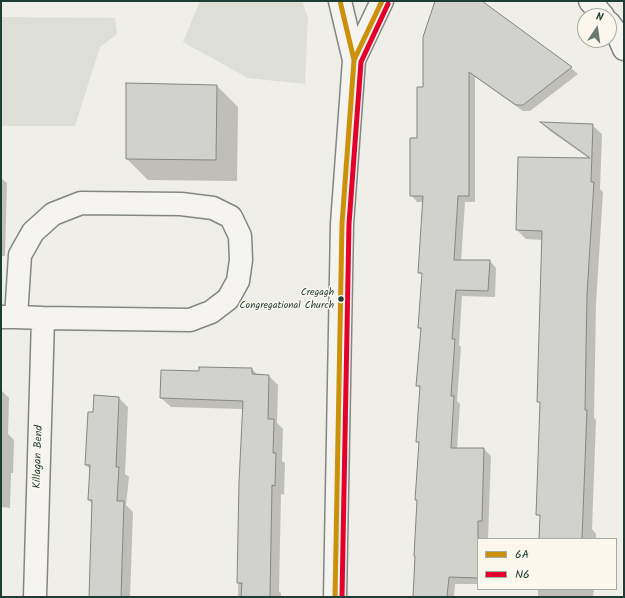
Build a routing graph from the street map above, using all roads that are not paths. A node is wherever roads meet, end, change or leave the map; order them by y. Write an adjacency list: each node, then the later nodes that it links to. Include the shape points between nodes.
1 (340, 1): 3 (street)
2 (382, 1): 3 (street)
3 (354, 60): 7 (street, via 342,224)
4 (8, 317): 5 (street); 5 (street, via 20,255 33,232 53,214 81,203 181,204 213,208 230,217 240,236 238,281 228,299 211,312 190,320)
5 (43, 318): 6 (street, Killagan Bend)
6 (35, 597)
7 (335, 597)

